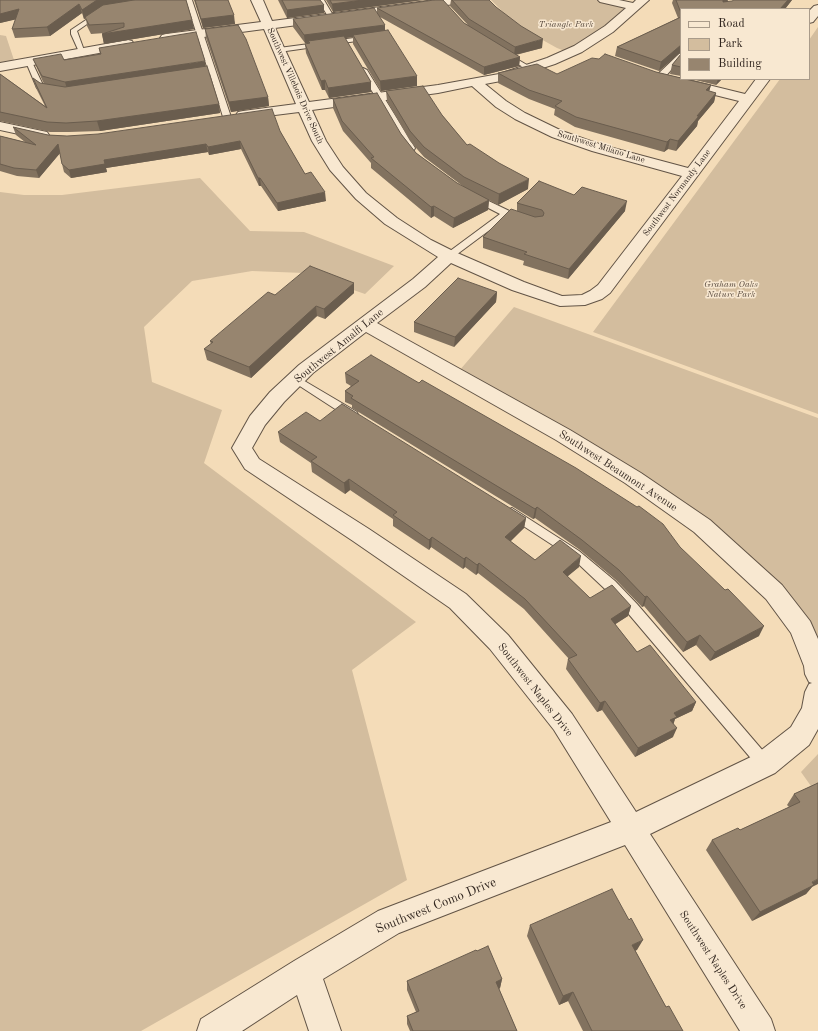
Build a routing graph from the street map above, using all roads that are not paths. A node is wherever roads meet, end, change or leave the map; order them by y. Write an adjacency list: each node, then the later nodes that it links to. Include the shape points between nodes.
1 (189, 0): 13 (lane)
2 (257, 0): 12 (street, Southwest Villebois Drive South)
3 (321, 0): 10 (lane)
4 (462, 0): 7 (street)
5 (604, 0): 6 (street)
6 (639, 3): 18 (street, via 610,29)
7 (444, 5): 10 (street)
8 (818, 8): 11 (street)
9 (109, 9): 20 (lane, via 74,30)
10 (331, 17): 12 (street)
11 (810, 18)
12 (268, 25): 13 (street); 19 (street, Southwest Villebois Drive South)
13 (200, 34): 15 (street); 27 (lane)
14 (375, 37): 19 (lane, via 348,45)
15 (155, 40)
16 (141, 42): 20 (street)
17 (497, 49): 26 (lane)
18 (578, 49): 21 (street); 26 (street)
19 (279, 50): 36 (street, Southwest Villebois Drive South)
20 (82, 53): 23 (street)
21 (594, 54)
22 (680, 55): 30 (lane)
23 (29, 62): 25 (street); 33 (lane, via 40,86)
24 (358, 62): 34 (lane)
25 (0, 67)
26 (530, 68): 32 (street)
27 (212, 72): 29 (lane); 37 (lane)
28 (645, 72): 30 (street)
29 (189, 76)
30 (660, 77): 35 (street)
31 (762, 80): 35 (street, Southwest Normandy Lane)
32 (476, 83): 34 (street); 42 (street, Southwest Milano Lane, via 501,104 534,124 557,134)
33 (60, 92)
34 (378, 97): 36 (street); 41 (lane, via 406,143)
35 (748, 99): 42 (street, Southwest Normandy Lane)
36 (303, 107): 37 (street); 46 (street, Southwest Villebois Drive South, via 319,141 337,170 361,196 397,225)
37 (227, 117): 38 (street)
38 (212, 119)
39 (0, 126): 40 (street)
40 (57, 137)
41 (416, 154)
42 (691, 174): 47 (street, Southwest Normandy Lane, via 604,289)
43 (467, 193): 44 (lane)
44 (506, 214): 45 (lane); 46 (lane)
45 (531, 222)
46 (449, 256): 47 (street, Southwest Villebois Drive South, via 544,296 560,300); 48 (street, Southwest Amalfi Lane, via 419,283)
47 (585, 300)
48 (365, 324): 49 (street, Southwest Amalfi Lane); 53 (street, Southwest Beaumont Avenue, via 563,435 633,478 702,526 774,592 801,628)
49 (296, 379): 50 (lane); 51 (street, Southwest Amalfi Lane, via 257,421)
50 (364, 421)
51 (242, 448): 56 (street, Southwest Naples Drive, via 252,464 458,601 499,642 563,722)
52 (499, 505): 55 (lane, via 557,541 610,585 637,613)
53 (818, 674)
54 (818, 692): 55 (street, via 814,711 800,736)
55 (765, 764): 56 (street)
56 (630, 829): 57 (street, Southwest Como Drive, via 388,922); 60 (street, Southwest Naples Drive)
57 (305, 972): 58 (street, Southwest Como Drive); 59 (street)
58 (213, 1031)
59 (325, 1031)
60 (759, 1031)

